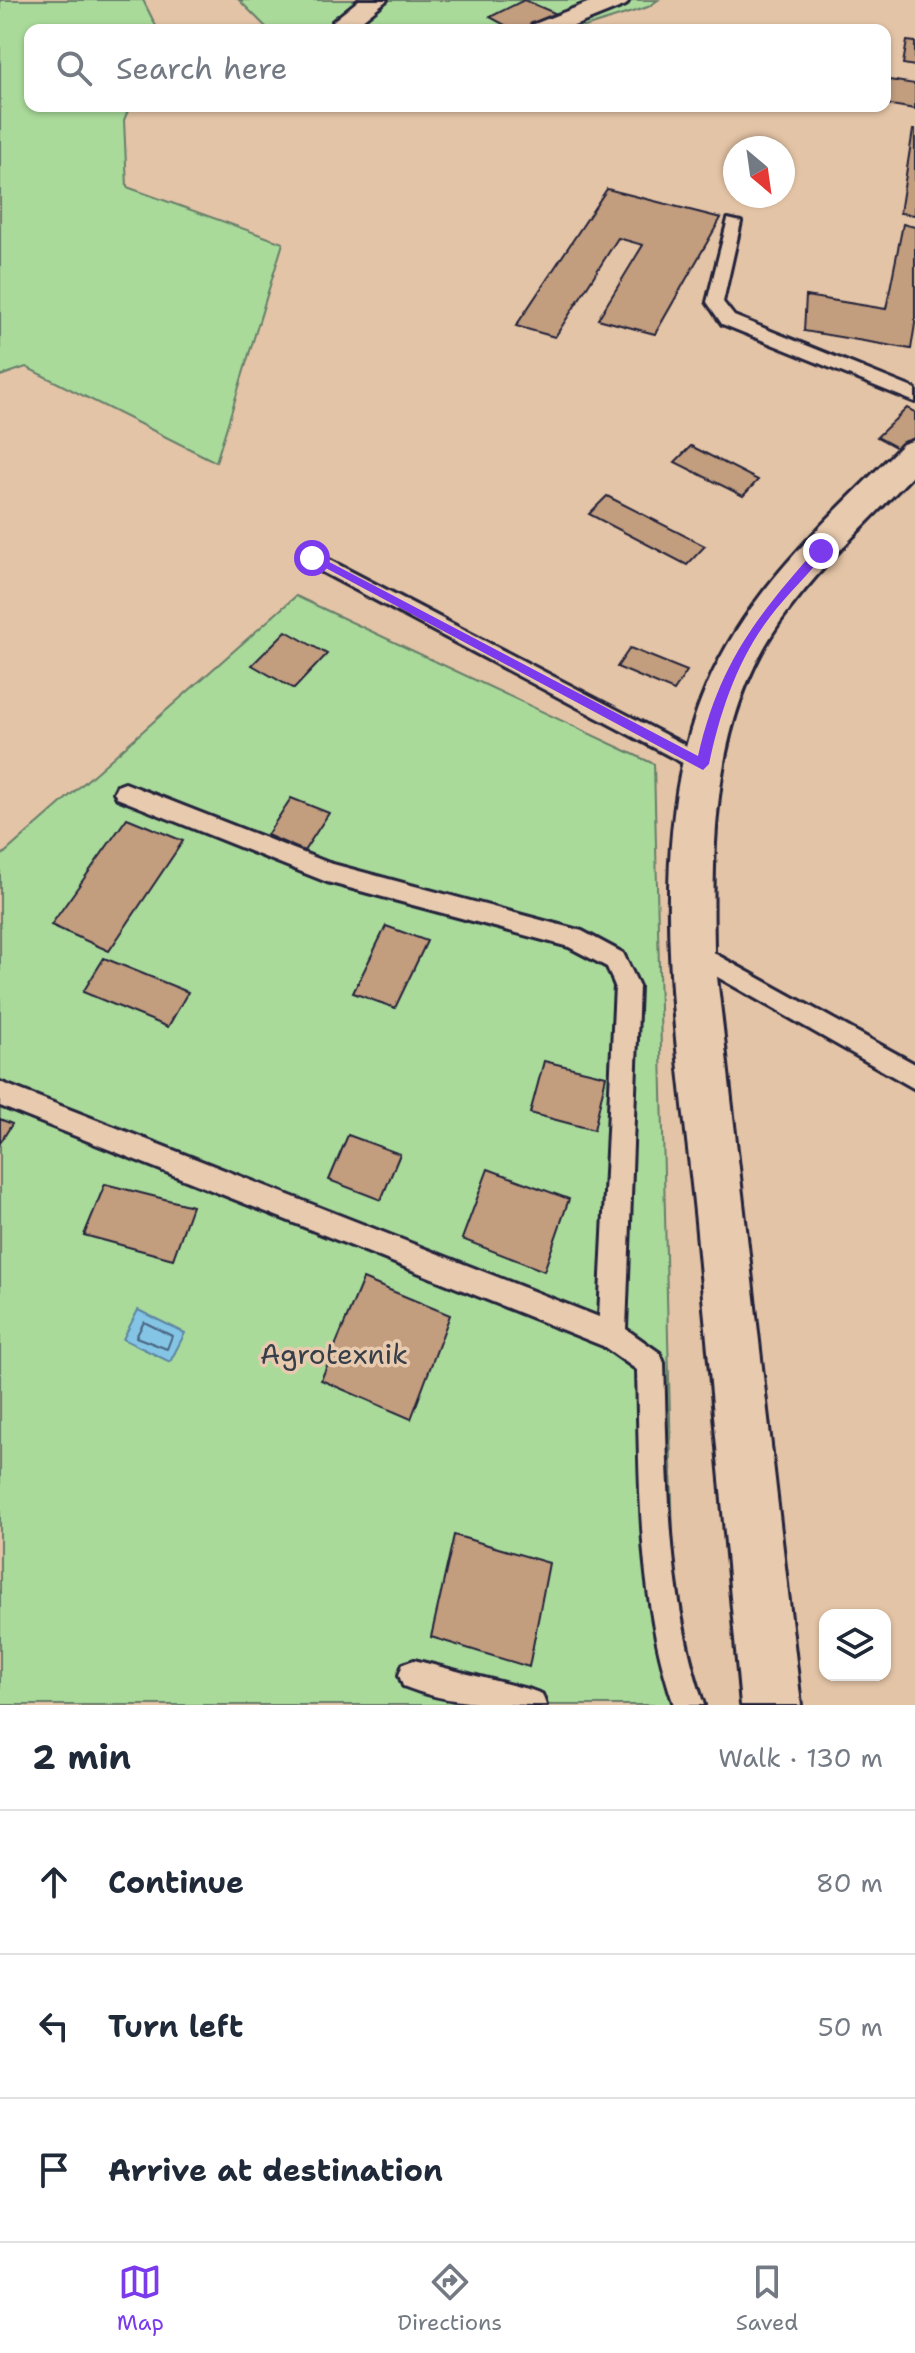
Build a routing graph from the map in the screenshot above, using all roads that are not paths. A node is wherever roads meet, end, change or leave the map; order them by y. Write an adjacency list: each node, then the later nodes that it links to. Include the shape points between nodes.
1 (375, 0): 3 (street)
2 (617, 0): 4 (street)
3 (346, 21)
4 (556, 24)
5 (733, 222): 6 (lane, via 715,302 728,320)
6 (915, 396)
7 (915, 452): 9 (street, via 765,615 722,691)
8 (312, 558): 9 (lane)
9 (703, 764): 11 (street, via 694,839)
10 (125, 792): 14 (lane, via 327,872 574,938 615,960 627,986)
11 (692, 951): 12 (lane); 18 (street)
12 (915, 1077)
13 (0, 1094): 14 (lane)
14 (612, 1336): 17 (lane, via 650,1363 663,1609 676,1674)
15 (414, 1675): 16 (lane)
16 (531, 1705)
17 (689, 1705)
18 (771, 1705)

